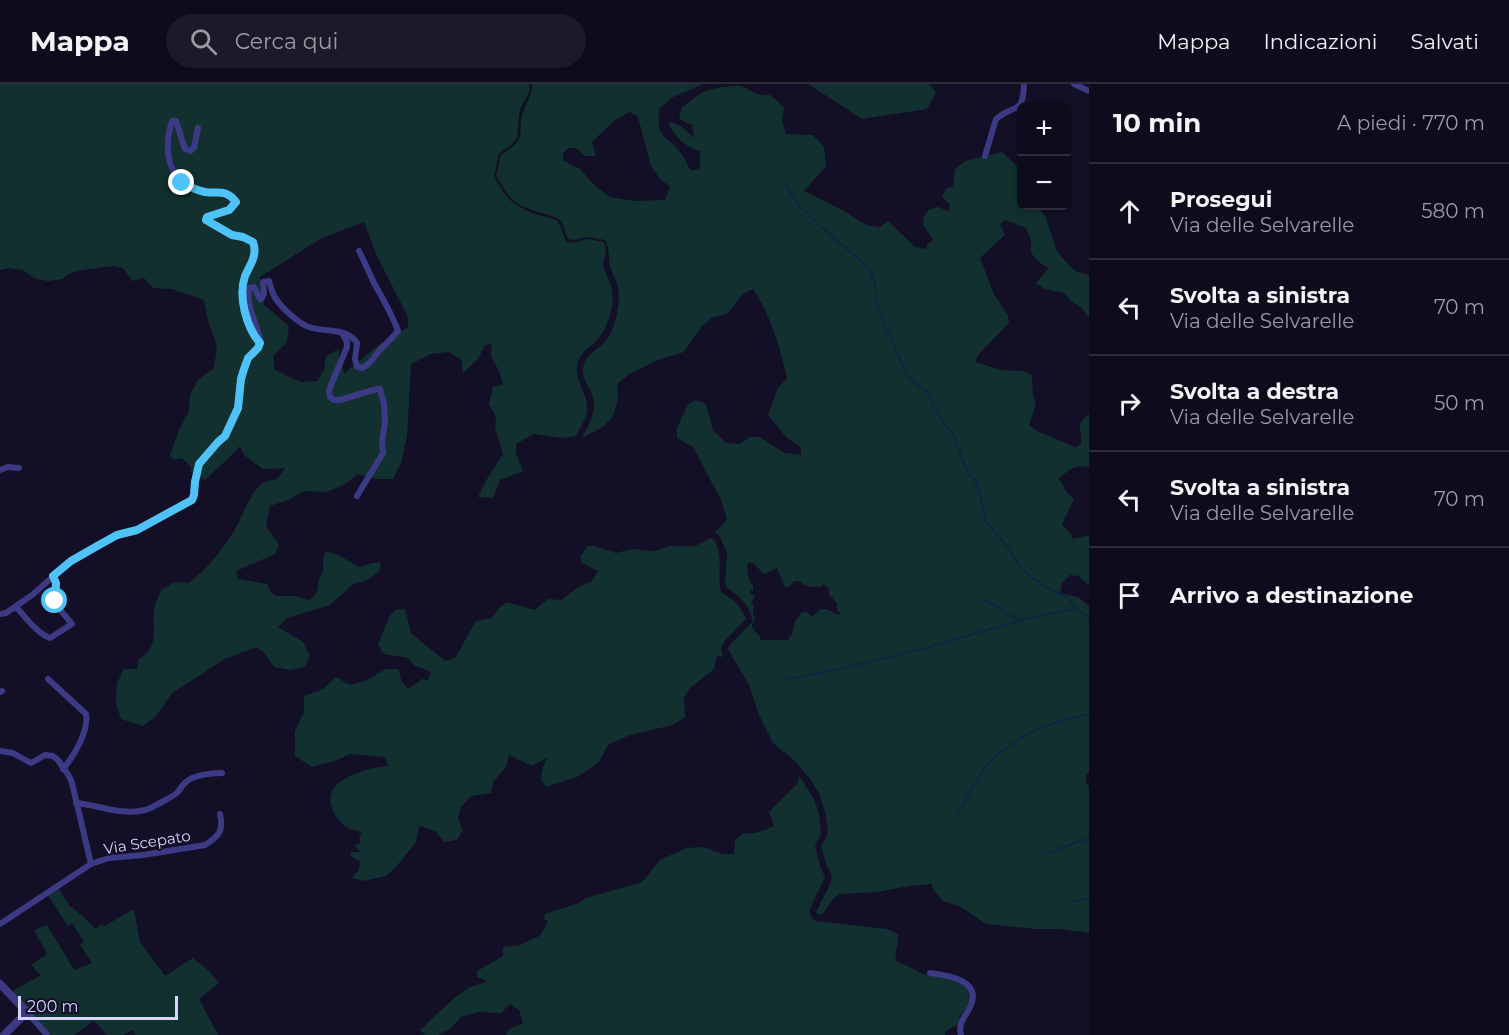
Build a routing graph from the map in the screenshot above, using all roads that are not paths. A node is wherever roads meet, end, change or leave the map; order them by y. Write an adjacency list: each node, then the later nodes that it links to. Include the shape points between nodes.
1 (1024, 84): 5 (street, via 1020,105 996,119)
2 (1074, 84): 3 (street)
3 (1089, 91)
4 (198, 128): 8 (street, via 190,151 185,149 176,121 172,122 168,159 182,183 231,195 236,202 229,210 206,220 253,242 256,248 242,294 245,314)
5 (985, 156)
6 (359, 251): 7 (street, via 398,332 359,369 357,343)
7 (342, 333): 8 (street, via 309,327 296,318 274,297 267,281 263,282 262,298 254,287 248,291); 11 (street, via 347,347 330,397 340,400 380,389 384,404 383,453)
8 (260, 343): 12 (street, via 248,358 238,408 225,436 199,464 192,500 137,530 117,535)
9 (19, 468): 10 (street)
10 (0, 470)
11 (357, 496)
12 (53, 576): 13 (street); 13 (street, via 55,601 72,624 46,637)
13 (14, 608): 14 (street)
14 (0, 614)
15 (48, 679): 17 (street, via 86,714 86,728)
16 (0, 751): 17 (street, via 31,763 45,755 53,756)
17 (63, 769): 19 (street, via 72,783)
18 (222, 773): 19 (street, via 189,780 174,796 146,810 121,813)
19 (76, 803): 21 (street)
20 (220, 814): 21 (street, Via Scepato, via 221,830 205,845)
21 (91, 864): 22 (street)
22 (0, 924)
23 (930, 973): 28 (street, via 962,981 972,992 960,1026)
24 (0, 984): 25 (street)
25 (27, 1012): 26 (street); 27 (street)
26 (4, 1035)
27 (47, 1035)
28 (961, 1035)

